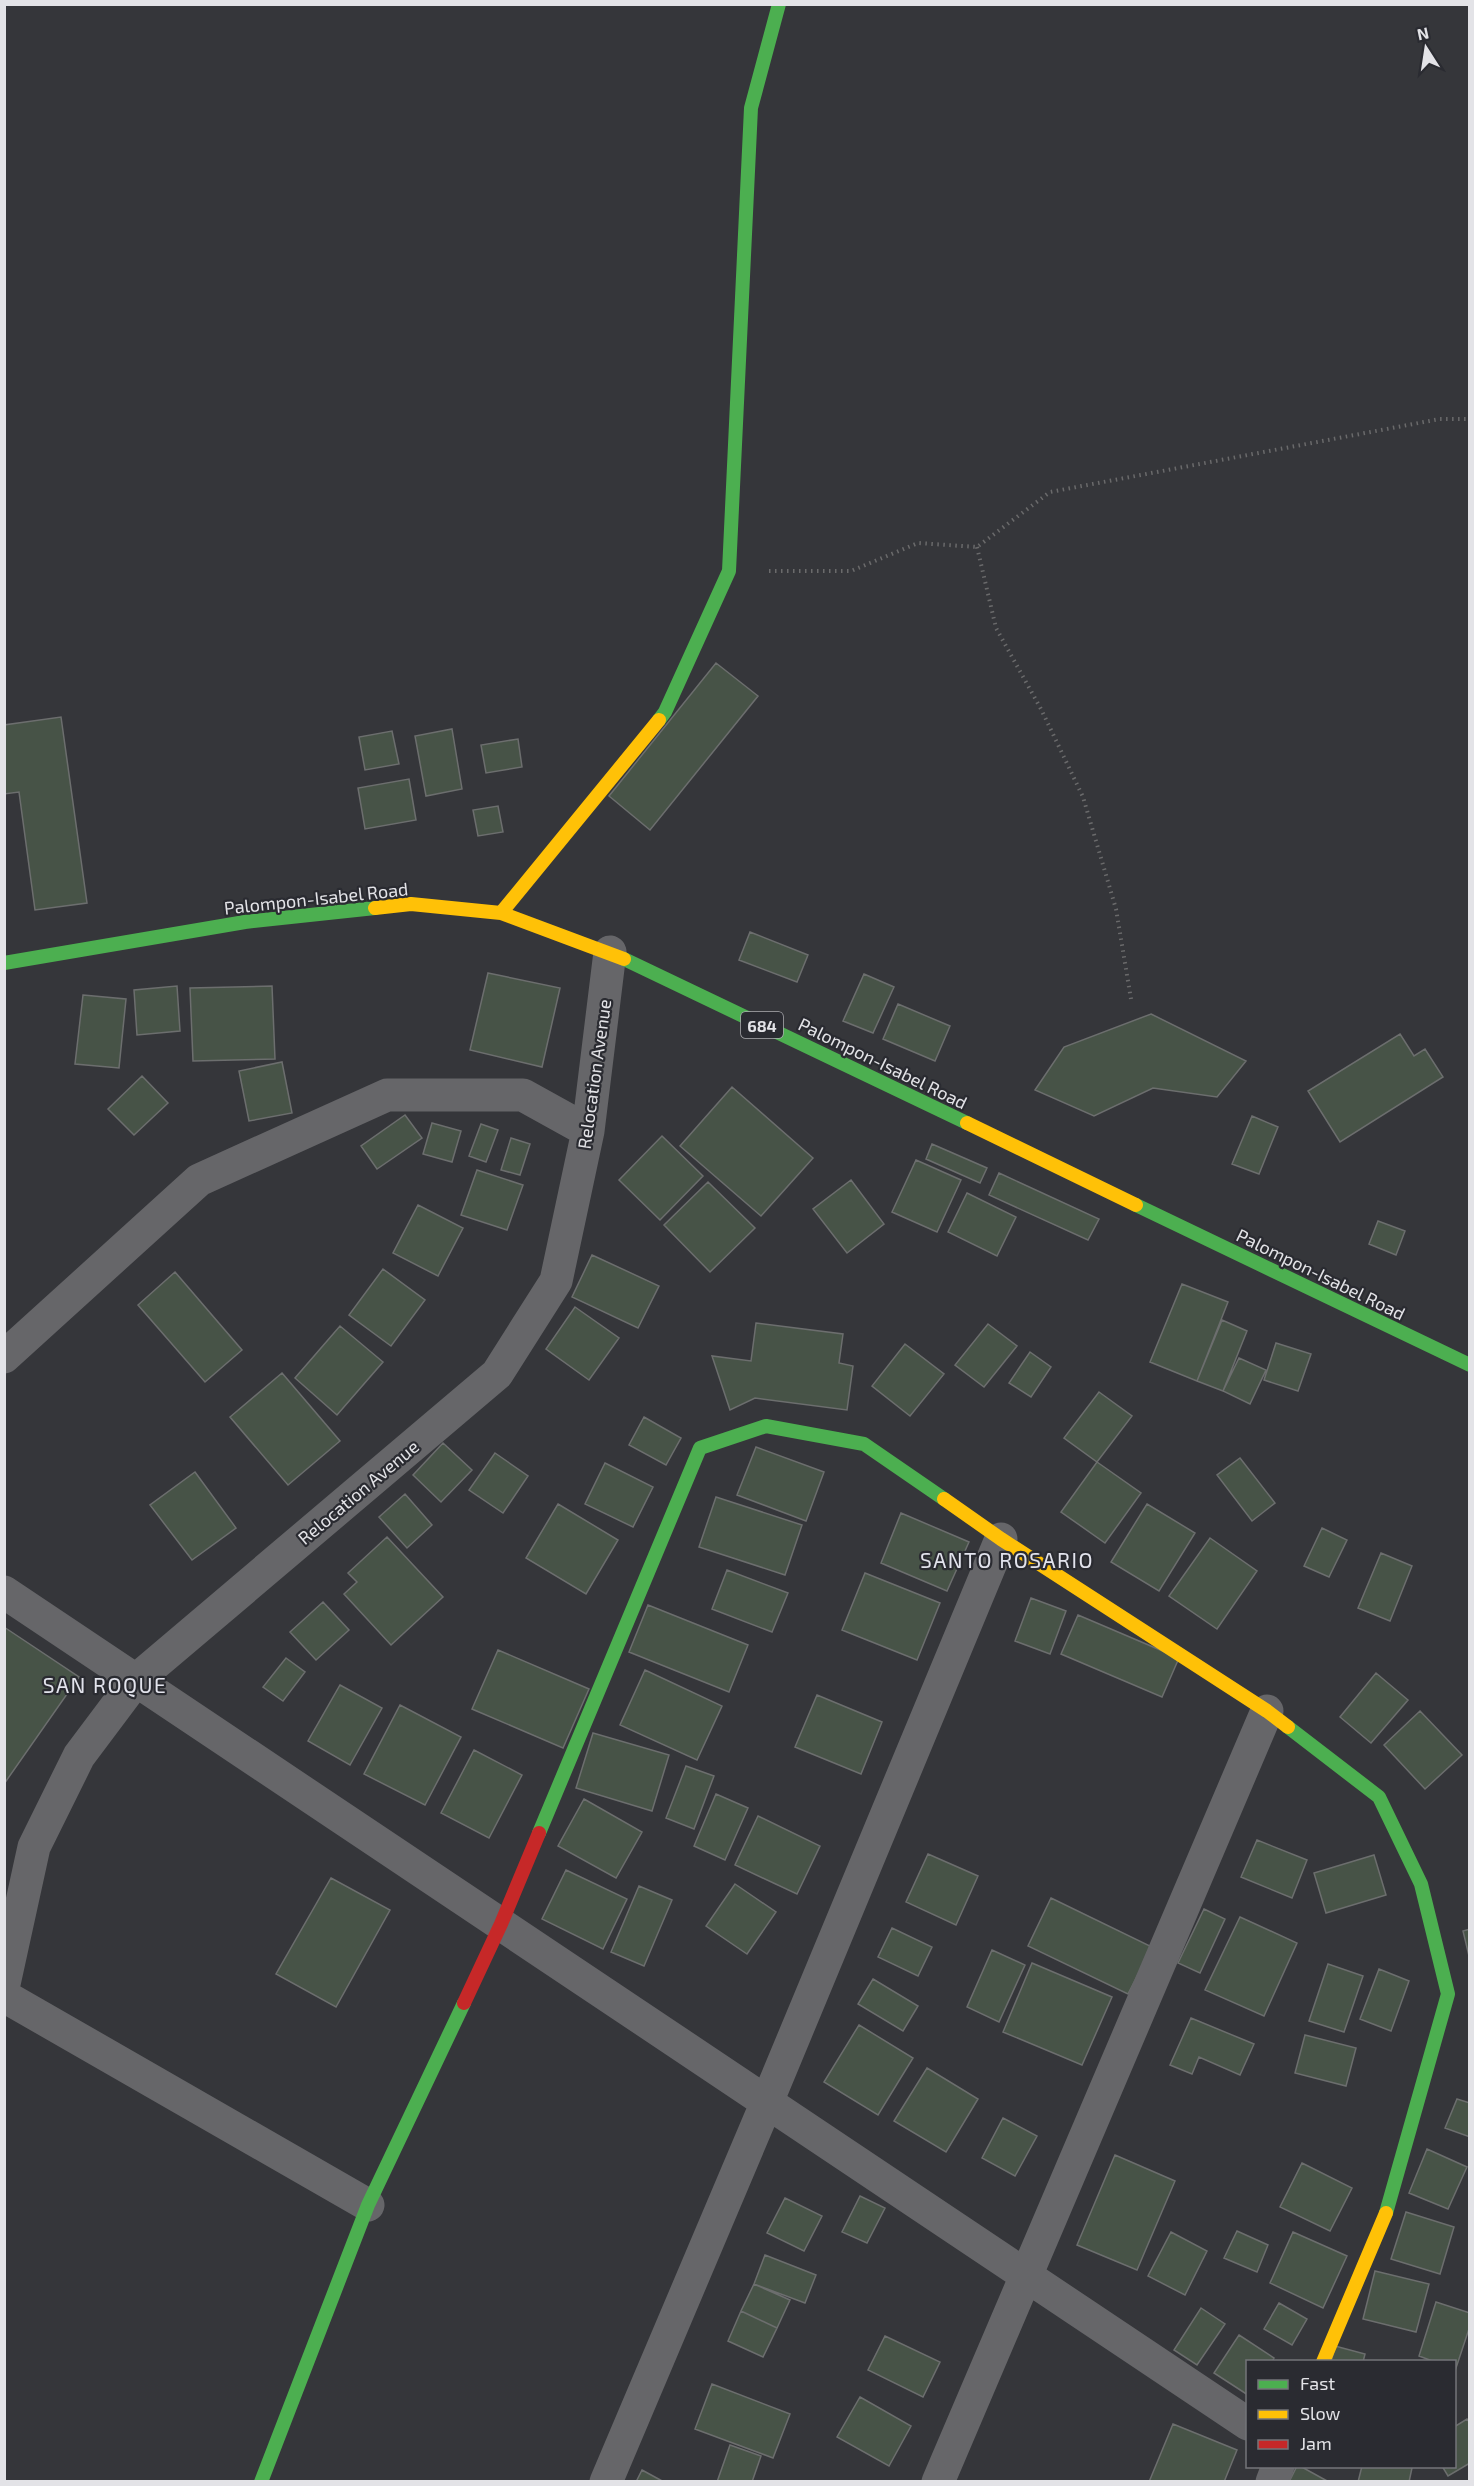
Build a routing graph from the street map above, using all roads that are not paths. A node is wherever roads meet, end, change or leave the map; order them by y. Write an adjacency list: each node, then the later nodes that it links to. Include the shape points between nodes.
1 (779, 4): 2 (main road, via 751,108 729,571 665,712)
2 (501, 913): 3 (main road, Palompon-Isabel Road / 684); 4 (main road, Palompon-Isabel Road / 684, via 411,904 245,922)
3 (610, 952): 5 (street, Relocation Avenue); 7 (main road, Palompon-Isabel Road / 684)
4 (4, 963)
5 (588, 1131): 6 (street, via 523,1095 387,1095 200,1180); 10 (street, Relocation Avenue, via 556,1281 497,1374)
6 (4, 1357)
7 (1470, 1365)
8 (1001, 1539): 11 (main road); 12 (main road, via 864,1444 766,1426 700,1448); 15 (street)
9 (4, 1592): 10 (street)
10 (136, 1680): 12 (street); 13 (street, Relocation Avenue, via 79,1756 34,1848)
11 (1267, 1711): 17 (street); 18 (main road, via 1379,1797 1421,1884 1448,1994 1384,2220)
12 (501, 1924): 15 (street); 16 (main road)
13 (4, 1984)
14 (4, 1996): 16 (street)
15 (767, 2102): 17 (street); 21 (street)
16 (368, 2205): 20 (main road)
17 (1026, 2277): 19 (street); 22 (street)
18 (1323, 2360)
19 (1246, 2423)
20 (261, 2481)
21 (606, 2481)
22 (938, 2481)

